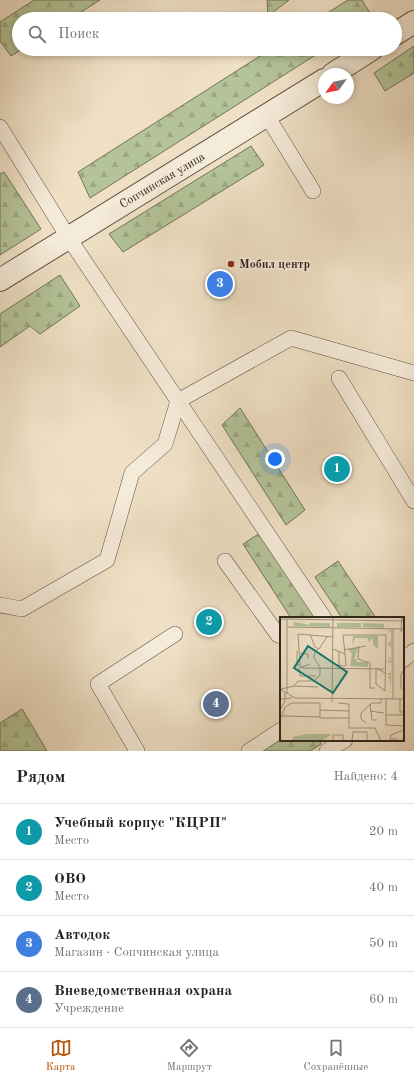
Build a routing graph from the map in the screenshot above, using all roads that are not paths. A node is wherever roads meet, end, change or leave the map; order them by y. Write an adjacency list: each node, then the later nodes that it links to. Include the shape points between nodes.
1 (414, 22): 2 (street)
2 (402, 30)
3 (361, 56): 4 (street)
4 (342, 68)
5 (318, 84): 6 (street, Сопчинская улица)
6 (267, 116): 8 (lane); 9 (street, Сопчинская улица)
7 (0, 127): 9 (lane)
8 (313, 190)
9 (68, 237): 10 (street, Сопчинская улица); 13 (lane)
10 (0, 280)
11 (414, 373): 13 (lane, via 291,338)
12 (339, 378): 14 (lane)
13 (178, 401): 16 (lane, via 165,444 132,473 107,560 22,609); 17 (lane)
14 (414, 501)
15 (225, 561): 19 (lane)
16 (0, 605)
17 (323, 617)
18 (175, 634): 24 (lane, via 98,684)
19 (280, 636)
20 (414, 651): 21 (lane)
21 (404, 659)
22 (280, 731): 25 (lane)
23 (343, 741): 26 (lane)
24 (137, 751)
25 (249, 751)
26 (328, 751)

